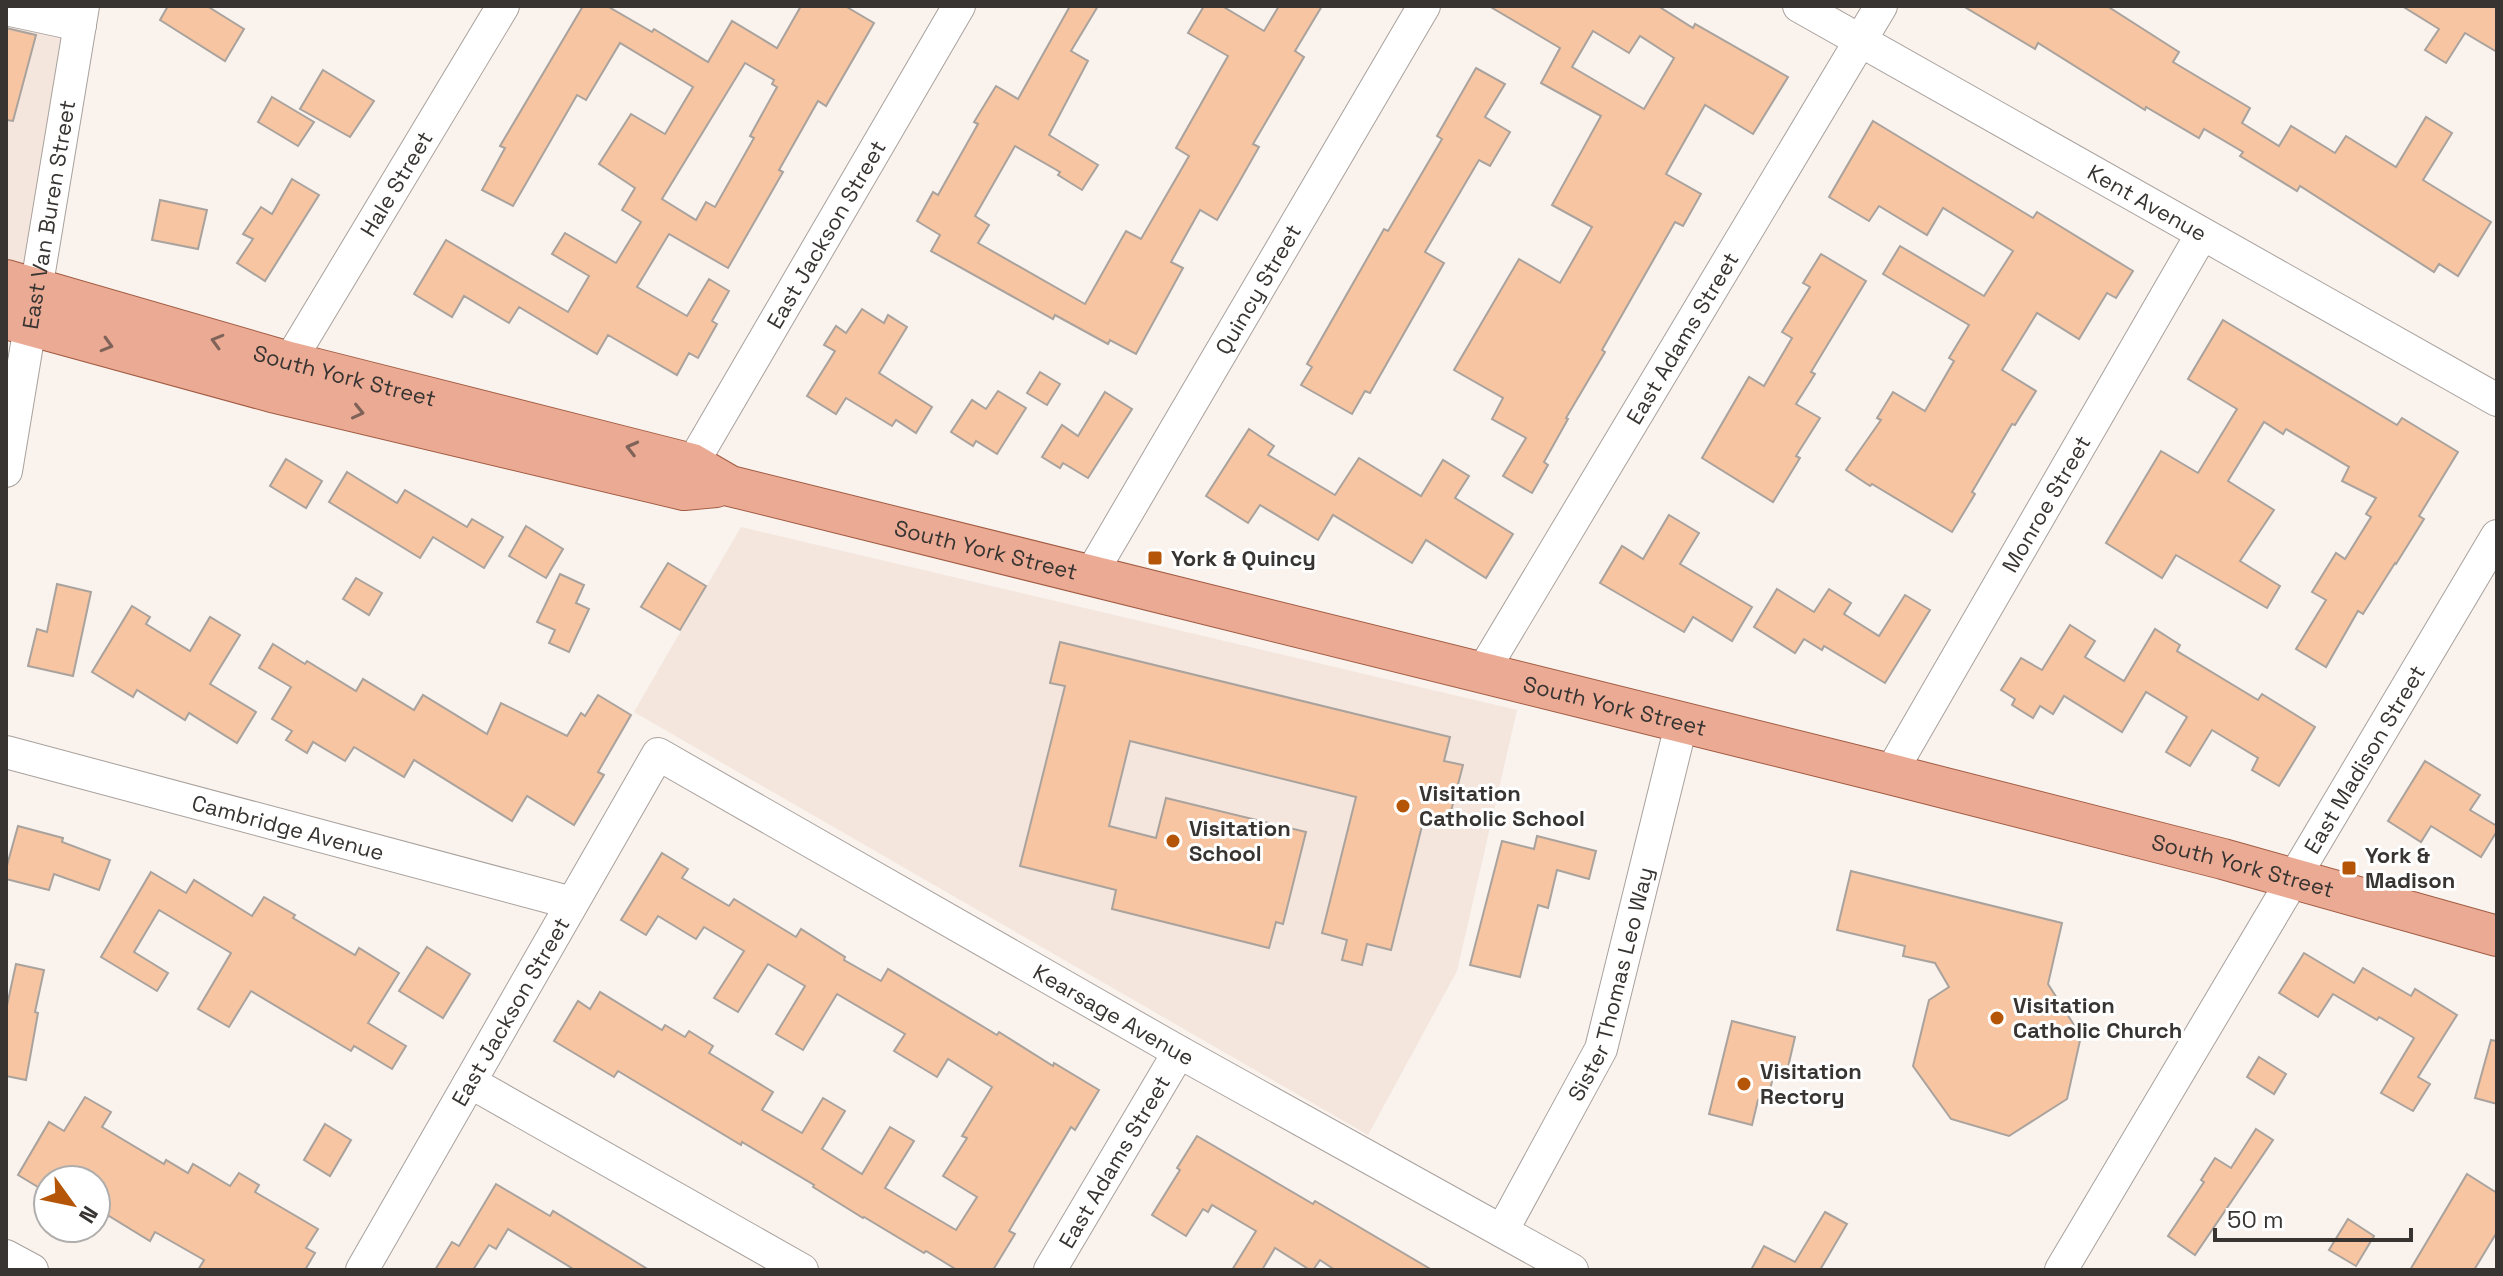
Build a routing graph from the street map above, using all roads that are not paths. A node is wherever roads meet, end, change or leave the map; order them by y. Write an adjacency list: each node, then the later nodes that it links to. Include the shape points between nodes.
1 (503, 6): 11 (street, Hale Street)
2 (959, 6): 13 (street, East Jackson Street)
3 (1424, 6): 17 (street, Quincy Street)
4 (1799, 6): 8 (street, Kent Avenue)
5 (1881, 6): 8 (street, East Adams Street)
6 (6, 9): 7 (street)
7 (82, 15): 10 (street, East Van Buren Street)
8 (1861, 41): 9 (street, Kent Avenue); 18 (street, East Adams Street)
9 (2202, 234): 12 (street, Kent Avenue); 22 (street, Monroe Street)
10 (20, 303): 11 (main road, South York Street, one-way to 10); 14 (street, East Van Buren Street); 15 (main road, South York Street, one-way to 15, via 272,392 684,490)
11 (289, 362): 13 (main road, South York Street, one-way to 11)
12 (2497, 400)
13 (692, 464): 15 (main road, South York Street)
14 (6, 471)
15 (730, 486): 17 (main road, South York Street)
16 (2497, 536): 23 (street, East Madison Street)
17 (1091, 574): 18 (main road, South York Street)
18 (1483, 671): 19 (main road, South York Street)
19 (1682, 721): 22 (main road, South York Street); 28 (street, Sister Thomas Leo Way, via 1601,1049)
20 (6, 752): 24 (street, Cambridge Avenue)
21 (658, 754): 24 (street, East Jackson Street); 26 (street, Kearsage Avenue)
22 (1890, 774): 23 (main road, South York Street)
23 (2293, 879): 25 (main road, South York Street); 35 (street, East Madison Street)
24 (572, 903): 27 (street, East Jackson Street)
25 (2497, 936)
26 (1179, 1052): 28 (street, Kearsage Avenue); 33 (street, East Adams Street)
27 (470, 1082): 31 (street, East Jackson Street); 32 (street)
28 (1502, 1231): 34 (street, Kearsage Avenue)
29 (6, 1256): 30 (street)
30 (32, 1270)
31 (362, 1270)
32 (802, 1270)
33 (1050, 1270)
34 (1572, 1270)
35 (2061, 1270)

